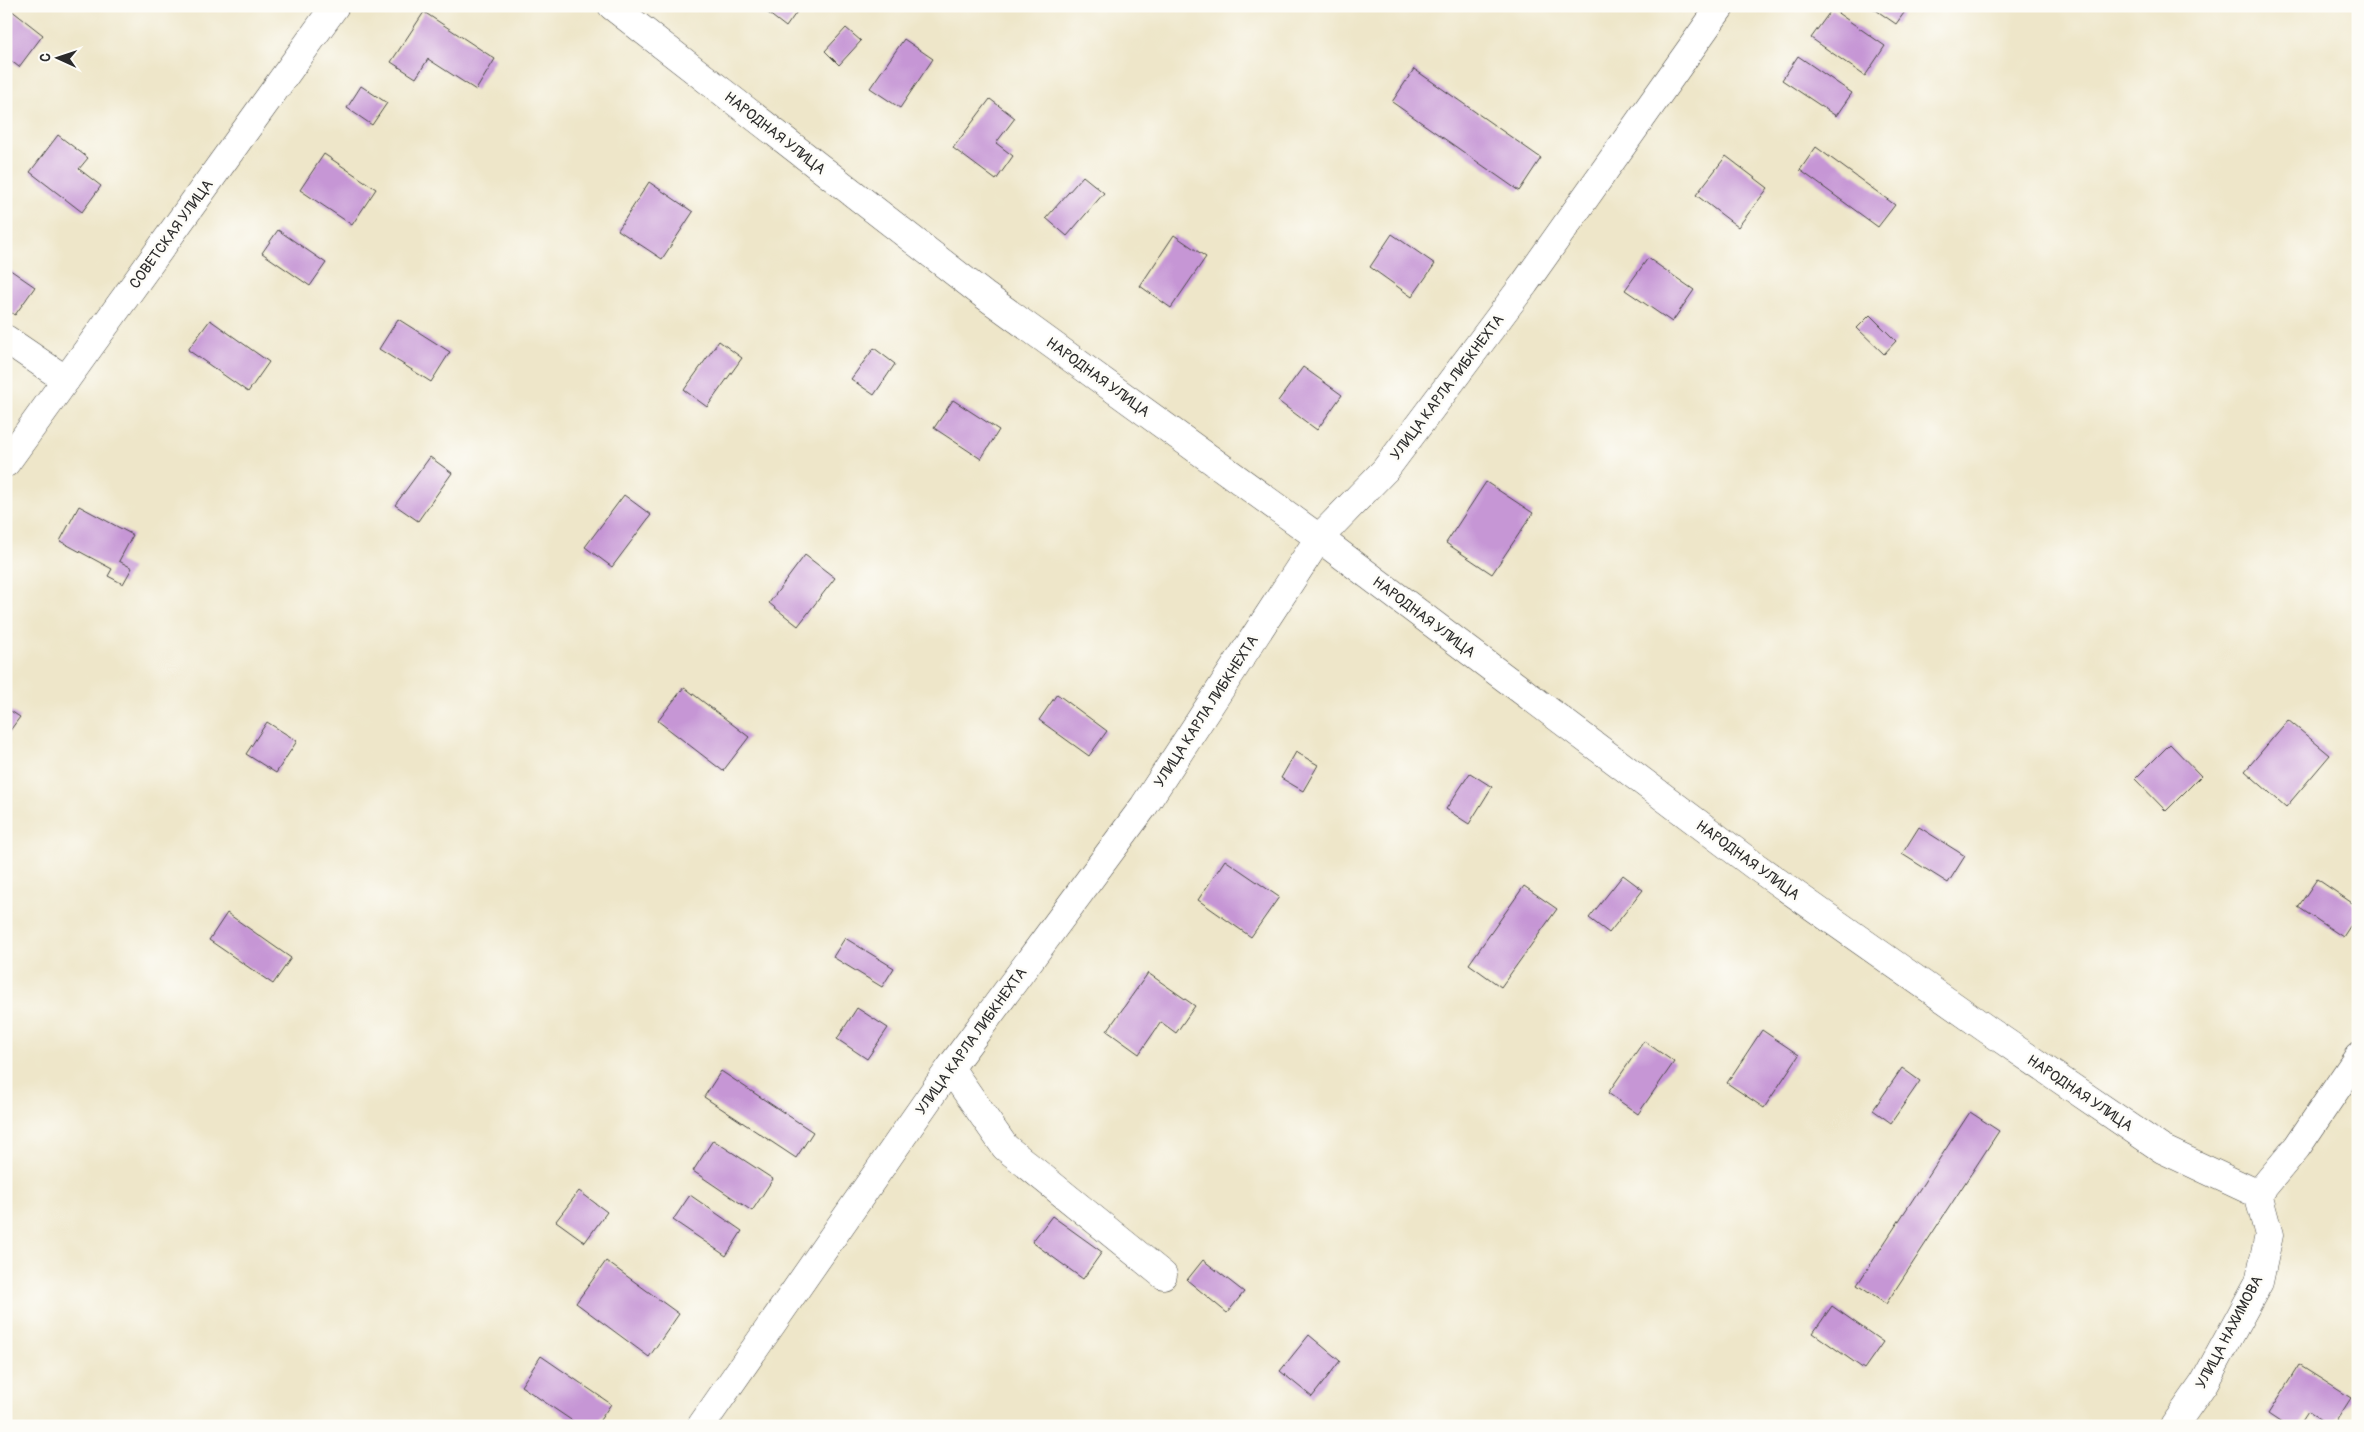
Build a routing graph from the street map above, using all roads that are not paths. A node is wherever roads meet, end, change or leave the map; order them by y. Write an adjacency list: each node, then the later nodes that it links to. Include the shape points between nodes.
1 (335, 6): 5 (street, СОВЕТСКАЯ УЛИЦА)
2 (612, 6): 7 (street, НАРОДНАЯ УЛИЦА, via 984,295)
3 (1721, 6): 7 (street, УЛИЦА КАРЛА ЛИБКНЕХТА, via 1524,283 1391,462)
4 (6, 339): 5 (street)
5 (66, 380): 6 (street, СОВЕТСКАЯ УЛИЦА)
6 (6, 463)
7 (1320, 538): 9 (street, УЛИЦА КАРЛА ЛИБКНЕХТА, via 1144,806); 10 (street, НАРОДНАЯ УЛИЦА, via 1756,866 1988,1030 2162,1150)
8 (2358, 1057): 10 (street, via 2297,1147)
9 (950, 1068): 11 (street, via 1005,1147); 12 (street, УЛИЦА КАРЛА ЛИБКНЕХТА)
10 (2258, 1194): 13 (street, УЛИЦА НАХИМОВА, via 2269,1235 2259,1282 2204,1383)
11 (1163, 1275)
12 (701, 1426)
13 (2174, 1426)

